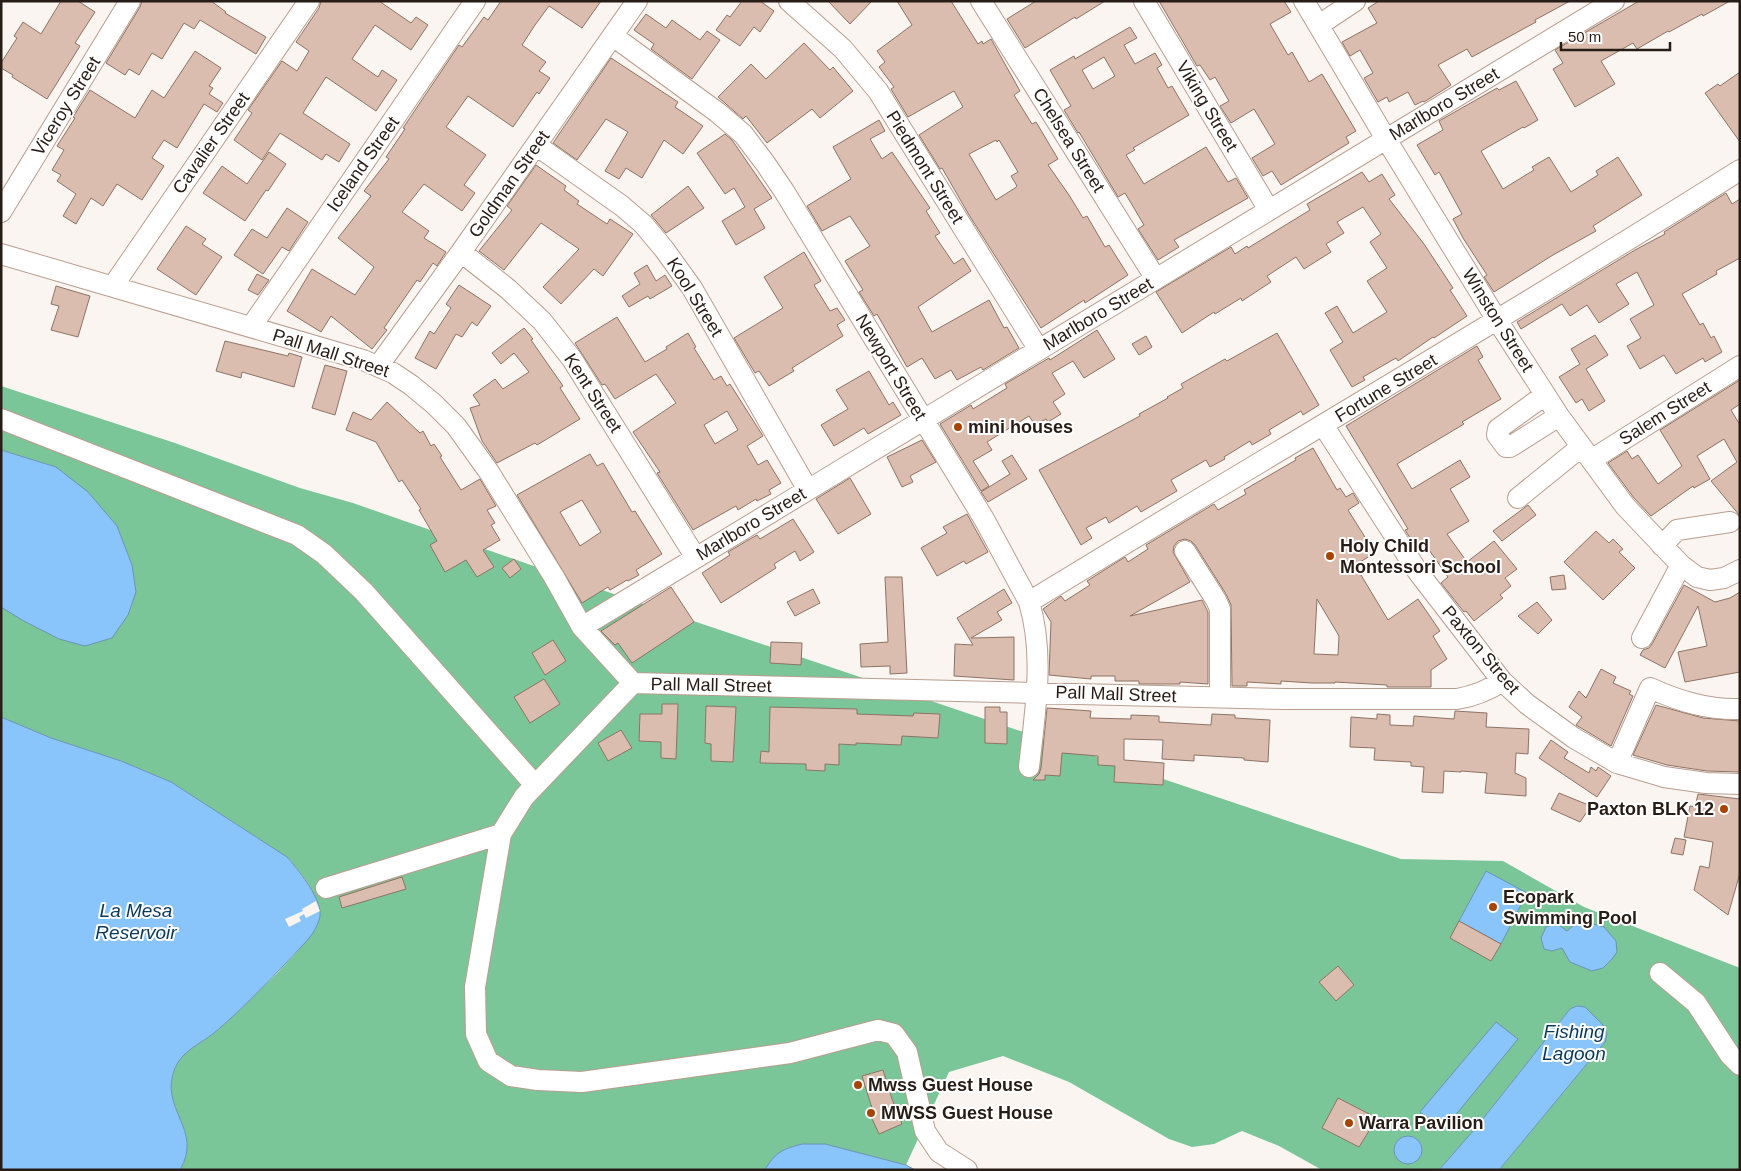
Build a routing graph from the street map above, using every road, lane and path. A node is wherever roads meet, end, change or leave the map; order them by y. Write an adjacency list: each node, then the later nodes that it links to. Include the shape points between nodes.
1 (130, 1): 17 (street, Viceroy Street)
2 (309, 1): 21 (street, Cavalier Street)
3 (475, 1): 23 (street, Iceland Street)
4 (637, 1): 12 (street, Goldman Street)
5 (790, 1): 24 (street, Piedmont Street, via 843,49 878,91)
6 (981, 1): 20 (street, Chelsea Street)
7 (1144, 1): 16 (street, Viking Street)
8 (1304, 1): 11 (street, Winston Street)
9 (1355, 1): 11 (street)
10 (1614, 1): 13 (street, Marlboro Street)
11 (1318, 24): 13 (street, Winston Street)
12 (613, 36): 14 (street, Goldman Street); 30 (street, Newport Street, via 743,134 784,191)
13 (1386, 139): 16 (street, Marlboro Street); 22 (street, Winston Street)
14 (536, 145): 18 (street, Goldman Street); 33 (street, Kool Street, via 622,206 664,249 692,288)
15 (1740, 170): 22 (street, Fortune Street)
16 (1269, 210): 20 (street, Marlboro Street)
17 (1, 212)
18 (461, 252): 25 (street, Goldman Street); 38 (street, Kent Street, via 535,314 572,359)
19 (1, 254): 21 (street, Pall Mall Street)
20 (1156, 279): 24 (street, Marlboro Street)
21 (113, 286): 23 (street, Pall Mall Street)
22 (1497, 320): 27 (street, Winston Street); 31 (street, Fortune Street)
23 (251, 327): 25 (street, Pall Mall Street)
24 (1039, 350): 30 (street, Marlboro Street)
25 (379, 365): 42 (street, Pall Mall Street, via 411,385 456,426 489,472)
26 (1740, 366): 32 (street, Salem Street)
27 (1545, 395): 28 (street, Winston Street); 28 (street, via 1498,429 1497,435 1506,447 1510,447)
28 (1559, 416): 32 (street, Winston Street)
29 (1, 419): 52 (street, via 296,535 324,554 364,592)
30 (924, 420): 33 (street, Marlboro Street); 41 (street, Newport Street)
31 (1324, 426): 41 (street, Fortune Street, via 1216,487); 44 (street, Paxton Street, via 1418,572)
32 (1586, 453): 34 (street, Salem Street); 36 (street, Winston Street, via 1625,506)
33 (808, 490): 38 (street, Marlboro Street)
34 (1518, 498)
35 (1730, 522): 36 (street, via 1677,530)
36 (1662, 546): 39 (street, Winston Street)
37 (1185, 551): 47 (street, via 1220,609)
38 (696, 558): 42 (street, Marlboro Street)
39 (1681, 565): 40 (street, Winston Street, via 1710,580 1724,578); 43 (street)
40 (1740, 570)
41 (1029, 602): 46 (street, Newport Street, via 1037,641)
42 (582, 627): 45 (street, Pall Mall Street)
43 (1642, 638)
44 (1502, 681): 47 (street, Pall Mall Street, via 1490,689 1457,699); 49 (street, Paxton Street, via 1527,704 1574,738)
45 (633, 684): 46 (street, Pall Mall Street); 52 (street)
46 (1037, 692): 47 (street, Pall Mall Street); 50 (street, Newport Street)
47 (1220, 697)
48 (1740, 709): 49 (street, via 1700,706 1650,688)
49 (1617, 763): 51 (street, Paxton Street, via 1664,777)
50 (1029, 767)
51 (1740, 784)
52 (535, 785): 53 (street)
53 (500, 834): 54 (street); 57 (street, via 475,987 476,1034 488,1061 511,1076 582,1082 790,1053 878,1030 894,1034 907,1052 925,1132 939,1152)
54 (326, 888)
55 (1660, 973): 56 (street, via 1696,1003)
56 (1740, 1065)
57 (967, 1170)

